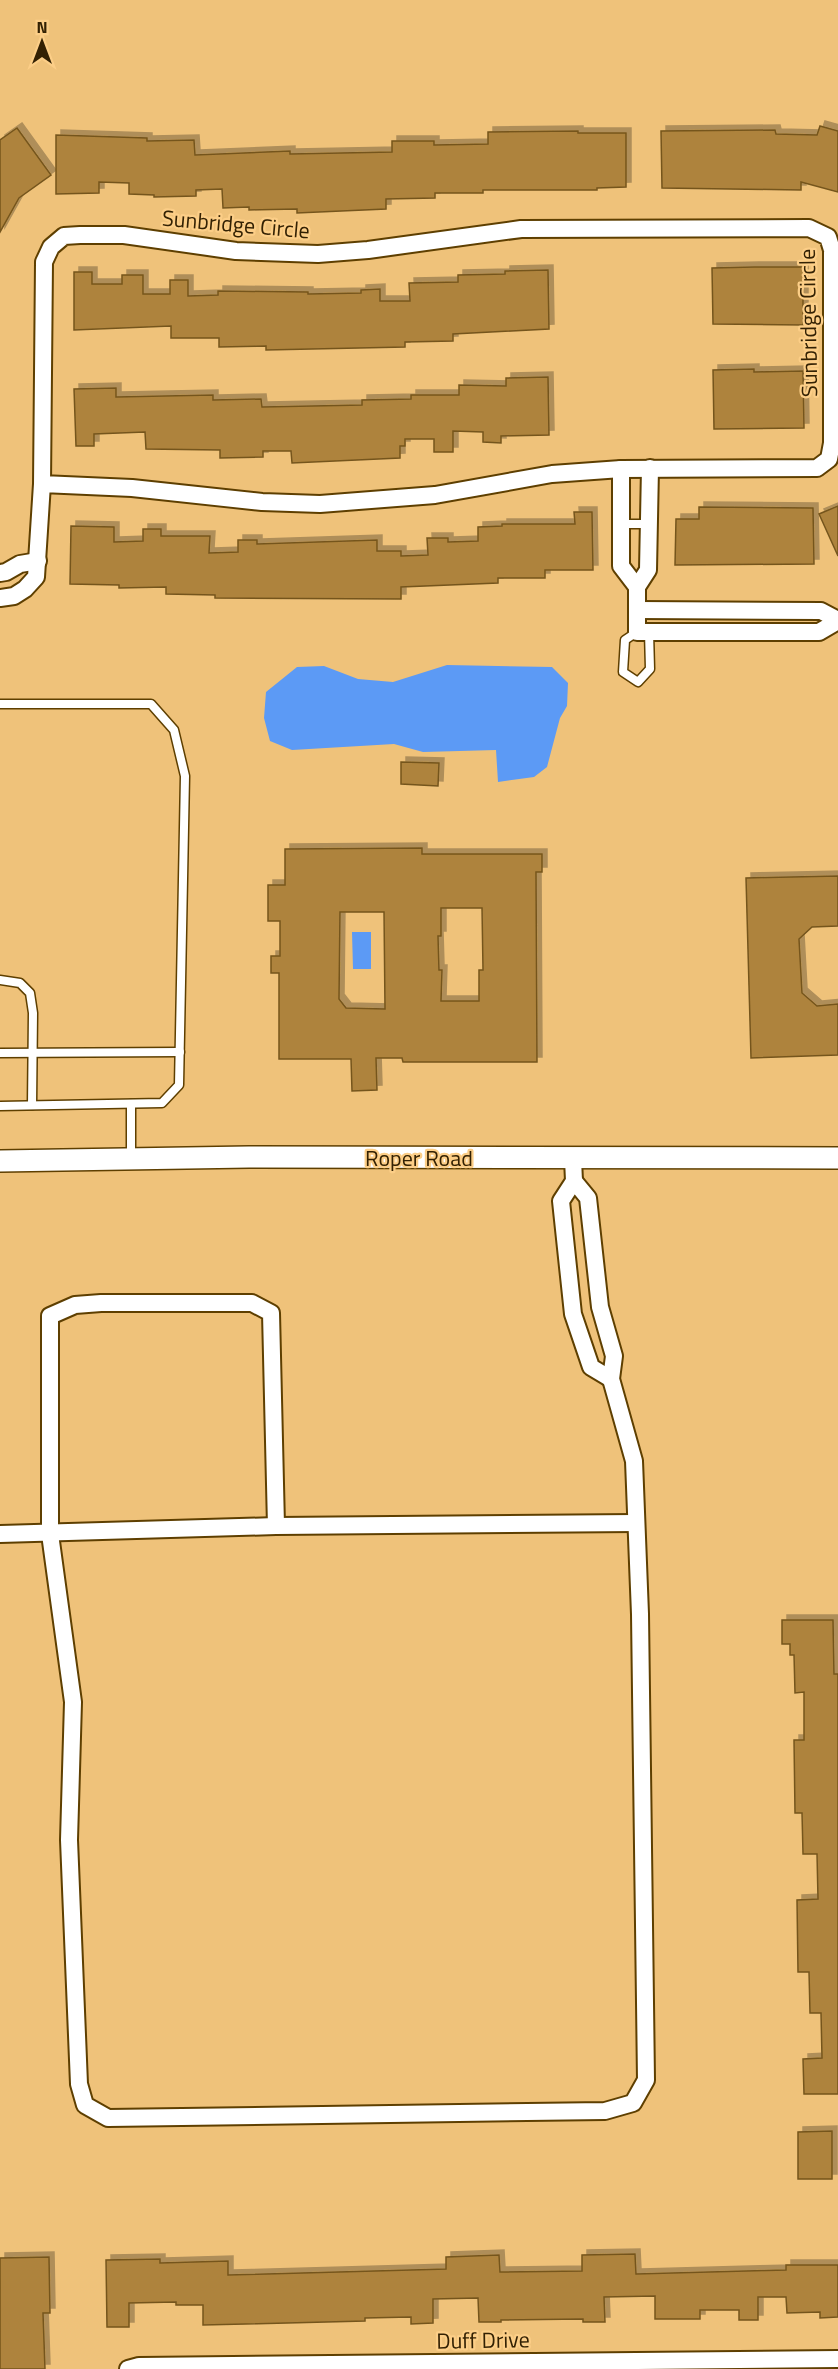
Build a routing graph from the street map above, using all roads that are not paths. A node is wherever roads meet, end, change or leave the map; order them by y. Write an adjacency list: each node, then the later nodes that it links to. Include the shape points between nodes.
1 (650, 468): 2 (street, Sunbridge Circle); 3 (street, Sunbridge Circle, via 817,468 829,459 832,250 828,237 808,228 521,229 318,254 236,251 124,236 64,236 51,247 44,262); 5 (street)
2 (621, 469): 3 (street, Sunbridge Circle, via 552,474 435,495 320,504); 4 (street)
3 (42, 484): 6 (street, Sunbridge Circle)
4 (621, 524): 5 (lane); 8 (street, via 621,566)
5 (648, 524): 8 (street, via 648,570)
6 (38, 561): 7 (street); 9 (street, Sunbridge Circle, via 36,577 25,589)
7 (0, 573)
8 (637, 587): 10 (street)
9 (0, 598)
10 (638, 610): 11 (street, via 821,611); 12 (street)
11 (838, 620): 12 (street, via 819,632)
12 (643, 632): 12 (lane, via 625,640 623,672 638,682 650,669)
13 (0, 704): 15 (lane, via 151,704 174,730 185,776)
14 (0, 980): 17 (lane, via 20,983 30,993)
15 (180, 1052): 17 (lane); 18 (lane, via 179,1085 162,1103)
16 (0, 1053): 17 (lane)
17 (33, 1053): 19 (lane)
18 (131, 1104): 19 (lane); 23 (lane)
19 (32, 1105): 20 (lane)
20 (0, 1106)
21 (838, 1158): 22 (street, Roper Road)
22 (573, 1159): 23 (street, Roper Road); 25 (street)
23 (131, 1160): 24 (street, Roper Road)
24 (0, 1161)
25 (574, 1181): 26 (street, via 588,1198); 27 (street, via 561,1201)
26 (600, 1306): 27 (street); 28 (street, via 614,1356)
27 (573, 1314): 28 (street, via 591,1367)
28 (611, 1379): 29 (street, via 634,1461)
29 (636, 1523): 30 (street); 32 (street, via 646,2080 633,2103 605,2111 108,2118 85,2105 79,2084 69,1840 72,1702)
30 (276, 1526): 32 (street); 32 (street, via 271,1313 252,1303 101,1303 75,1305 50,1316)
31 (0, 1534): 32 (street)
32 (50, 1534)
33 (838, 2359): 34 (street, Duff Drive)
34 (128, 2369)

